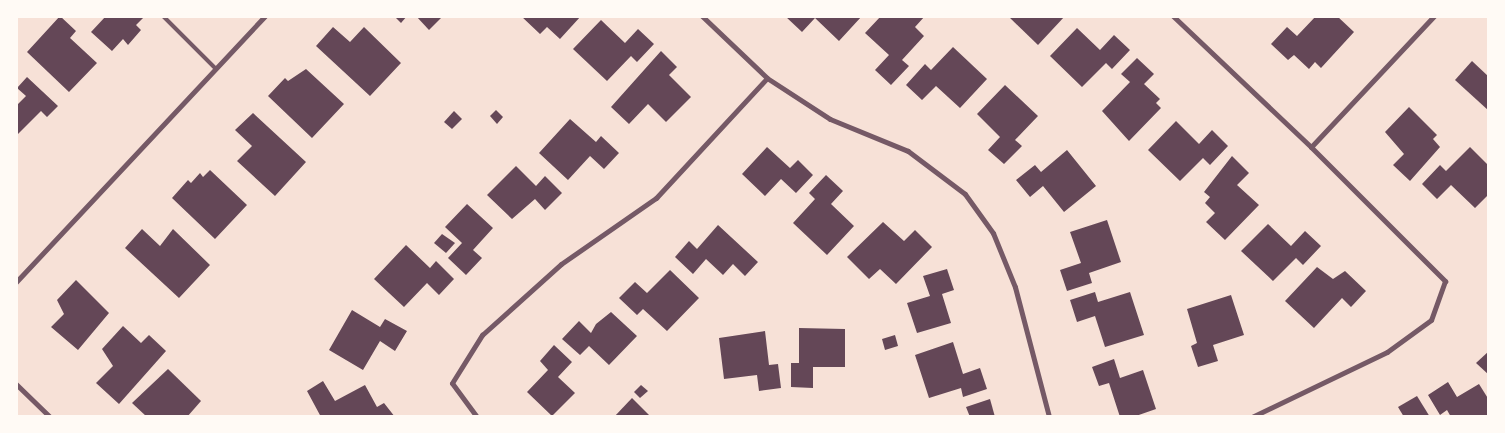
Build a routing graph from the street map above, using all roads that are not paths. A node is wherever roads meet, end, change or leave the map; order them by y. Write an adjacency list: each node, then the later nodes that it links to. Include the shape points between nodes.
1 (163, 16): 6 (lane)
2 (265, 16): 6 (street)
3 (702, 16): 7 (street)
4 (1173, 16): 8 (street)
5 (1434, 16): 8 (street)
6 (216, 69): 9 (street)
7 (768, 78): 12 (street, via 656,198 561,264 482,335 452,383); 13 (street, via 830,119 908,151 965,194 993,233 1015,287)
8 (1311, 147): 14 (street, via 1445,281 1431,320 1386,352)
9 (16, 282)
10 (16, 384): 11 (street)
11 (50, 417)
12 (477, 417)
13 (1049, 417)
14 (1252, 417)

